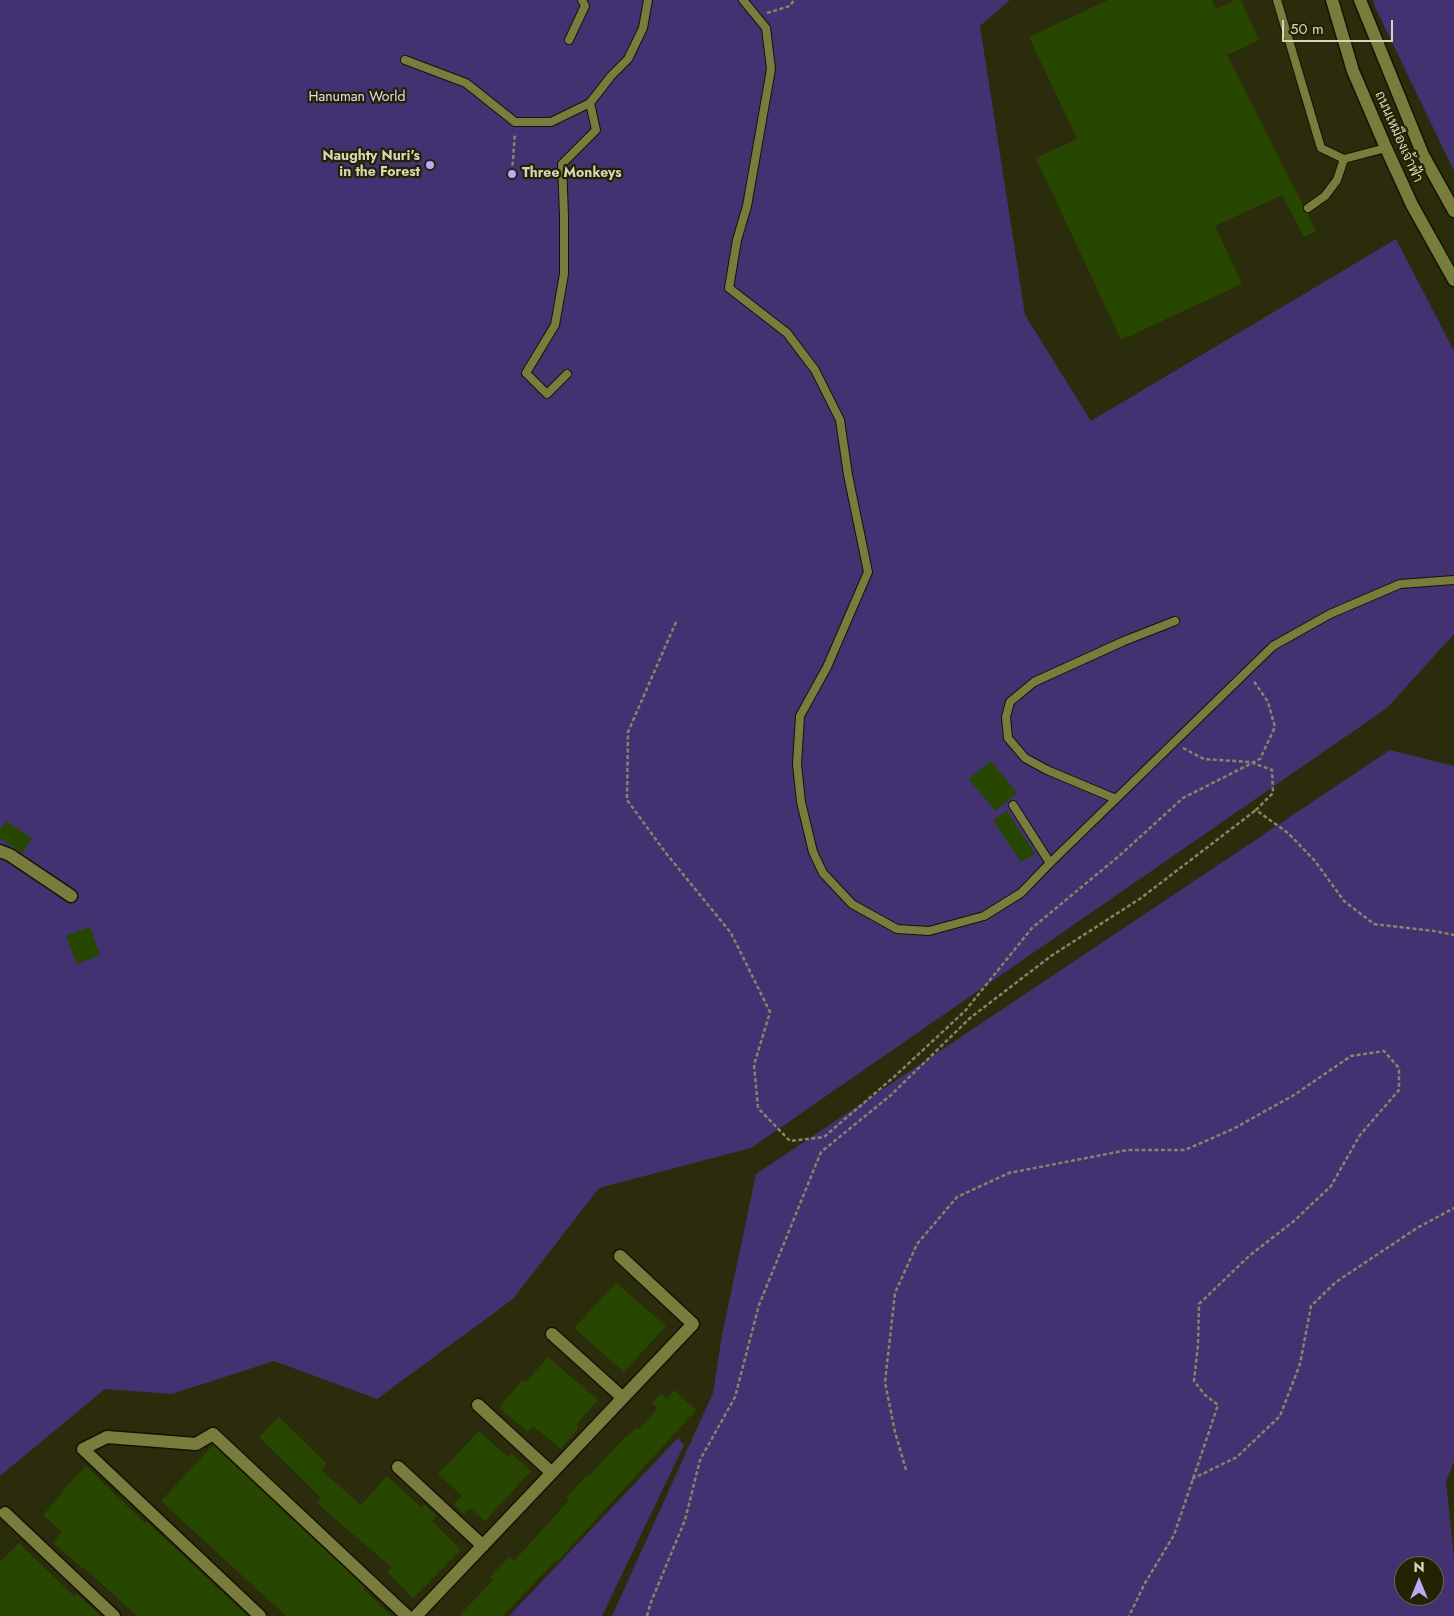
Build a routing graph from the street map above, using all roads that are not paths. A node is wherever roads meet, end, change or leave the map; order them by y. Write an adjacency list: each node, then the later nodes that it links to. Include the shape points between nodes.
1 (582, 0): 7 (lane, via 585,6)
2 (648, 0): 9 (lane, via 643,28 628,59)
3 (743, 0): 21 (lane, via 766,28 771,69 729,288 787,333 814,370 840,420 868,572 827,667 800,716 797,764 812,852 823,873 852,904 897,929 930,931 984,916 1021,893)
4 (1277, 0): 11 (lane, via 1321,148)
5 (1332, 0): 10 (street, ถนนเหมืองเจ้าฟ้า, via 1353,71)
6 (1360, 0): 13 (street, ถนนเหมืองเจ้าฟ้า, via 1423,155)
7 (569, 40)
8 (405, 60): 9 (lane, via 466,83 515,122 551,122)
9 (590, 103): 15 (lane, via 596,130 562,164 564,274 555,325 526,373 547,394)
10 (1386, 148): 11 (lane); 14 (street, ถนนเหมืองเจ้าฟ้า, via 1412,205)
11 (1344, 159): 12 (lane, via 1336,180 1324,196)
12 (1308, 208)
13 (1454, 211)
14 (1454, 280)
15 (567, 374)
16 (1454, 580): 18 (lane, via 1400,584 1330,614 1273,646)
17 (1175, 621): 18 (lane, via 1124,640 1034,682 1010,702 1006,717 1008,738 1025,758)
18 (1116, 799): 21 (lane)
19 (1013, 805): 21 (lane)
20 (0, 851): 22 (street)
21 (1050, 863)
22 (71, 896)
23 (620, 1256): 25 (street, via 693,1324)
24 (552, 1334): 25 (street)
25 (623, 1398): 28 (street)
26 (478, 1405): 28 (street)
27 (398, 1467): 30 (street)
28 (552, 1473): 30 (street)
29 (5, 1513): 31 (street)
30 (483, 1546): 34 (street)
31 (114, 1616)
32 (260, 1616): 33 (street, via 83,1449 107,1437 196,1444 213,1434)
33 (407, 1616)
34 (416, 1616)

